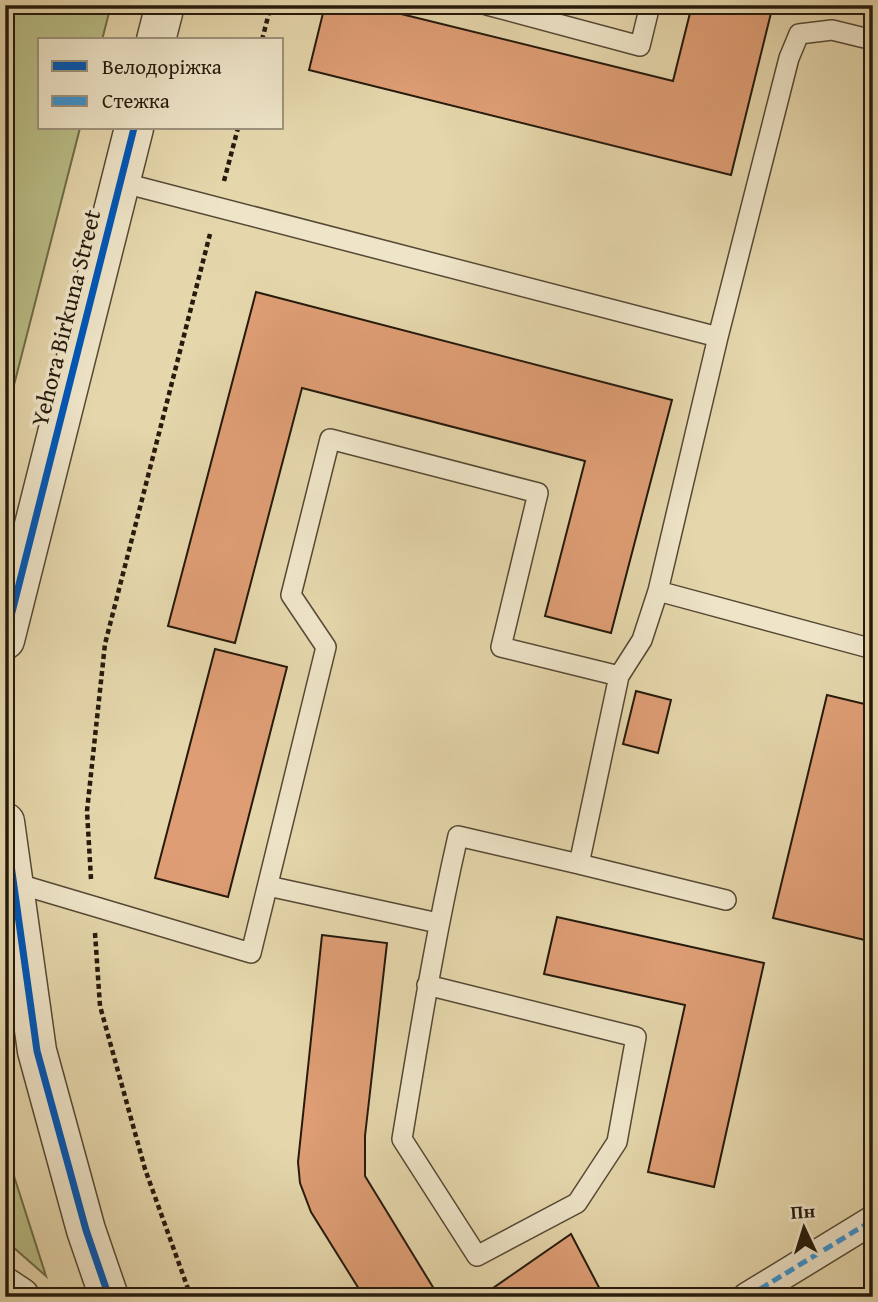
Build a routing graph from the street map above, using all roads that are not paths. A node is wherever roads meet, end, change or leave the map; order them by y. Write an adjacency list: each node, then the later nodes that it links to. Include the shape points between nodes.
1 (165, 5): 4 (street)
2 (487, 5): 3 (lane, via 640,46)
3 (650, 5)
4 (157, 38)
5 (873, 40): 8 (lane, via 832,30 799,34)
6 (133, 130): 7 (street, Yehora Birkuna Street)
7 (120, 182): 8 (lane); 10 (street, Yehora Birkuna Street)
8 (718, 337): 9 (lane)
9 (658, 591): 11 (lane); 12 (lane, via 642,640)
10 (5, 640)
11 (873, 649)
12 (619, 676): 14 (lane); 16 (lane, via 500,647 538,493 330,439 291,595 326,647)
13 (5, 822): 15 (street)
14 (579, 864): 17 (lane); 18 (lane, via 458,836)
15 (9, 881): 16 (lane, via 251,953); 23 (street, via 37,1051)
16 (268, 886): 18 (lane)
17 (726, 900)
18 (438, 923): 19 (lane)
19 (427, 985): 19 (lane, via 402,1139 477,1256 577,1203 617,1142 636,1038)
20 (873, 1220): 24 (street)
21 (5, 1287): 22 (street)
22 (20, 1297)
23 (109, 1297)
24 (747, 1297)

